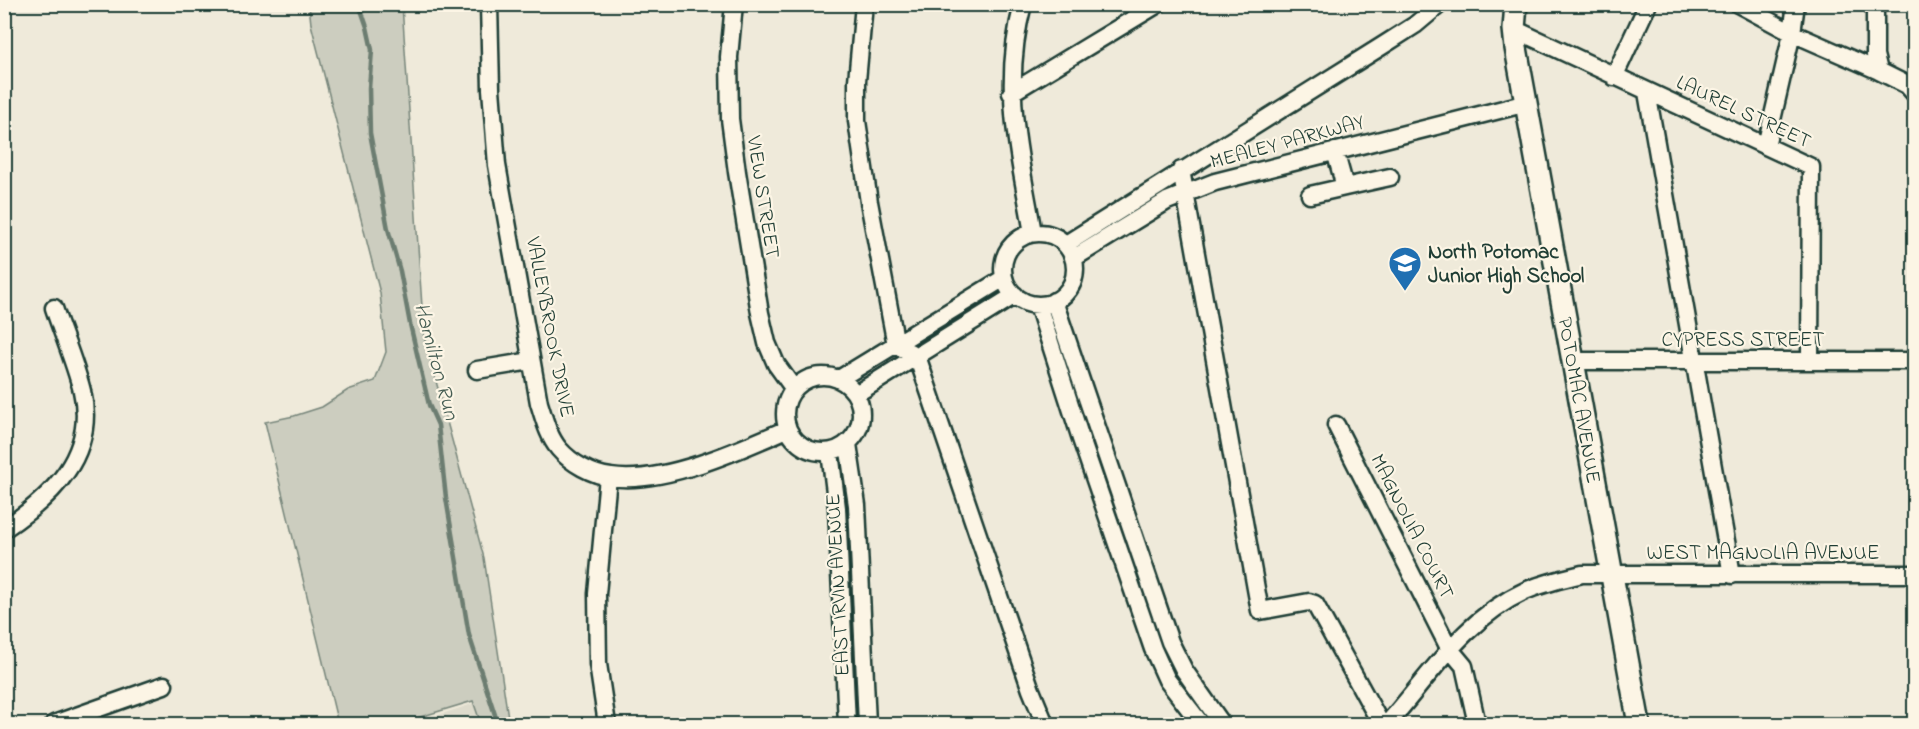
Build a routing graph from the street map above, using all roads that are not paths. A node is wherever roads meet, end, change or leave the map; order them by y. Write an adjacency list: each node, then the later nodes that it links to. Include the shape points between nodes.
1 (489, 4): 35 (street, VALLEYBROOK DRIVE, via 497,165)
2 (734, 4): 42 (street, VIEW STREET, via 729,57 736,172 767,343)
3 (864, 4): 33 (street, via 857,121)
4 (1023, 4): 17 (street, via 1016,28)
5 (1158, 4): 17 (street)
6 (1440, 4): 22 (street, MEALEY PARKWAY, via 1382,46)
7 (1516, 4): 12 (main road, POTOMAC AVENUE)
8 (1648, 4): 15 (street)
9 (1738, 4): 13 (street)
10 (1796, 4): 13 (street)
11 (1875, 4): 14 (street, via 1875,55)
12 (1514, 29): 15 (street, LAUREL STREET); 19 (main road, POTOMAC AVENUE)
13 (1792, 33): 14 (street); 20 (street)
14 (1880, 71): 18 (street)
15 (1614, 77): 16 (street, LAUREL STREET)
16 (1647, 92): 20 (street, LAUREL STREET); 39 (street)
17 (1011, 93): 27 (street)
18 (1914, 93)
19 (1527, 103): 21 (street, MEALEY PARKWAY); 36 (main road, POTOMAC AVENUE)
20 (1766, 146): 37 (street, LAUREL STREET, via 1811,167)
21 (1335, 151): 24 (street); 25 (street, MEALEY PARKWAY)
22 (1181, 170): 25 (street); 28 (street, MEALEY PARKWAY)
23 (1390, 177): 24 (street)
24 (1345, 188): 26 (street)
25 (1185, 193): 28 (street, MEALEY PARKWAY); 66 (street, via 1260,611 1315,604)
26 (1310, 195)
27 (1033, 233): 28 (street, via 1056,237); 29 (street, via 1009,249)
28 (1070, 251): 31 (street, via 1075,271 1072,284 1065,294)
29 (1004, 278): 30 (street); 33 (street)
30 (1015, 295): 31 (street, via 1026,302); 34 (street)
31 (1046, 303): 46 (street); 47 (street)
32 (54, 308): 51 (street, via 82,392 83,437 63,478 46,497)
33 (896, 345): 34 (street); 41 (street)
34 (917, 356): 43 (street); 63 (street)
35 (531, 361): 40 (street); 50 (street, VALLEYBROOK DRIVE, via 539,403 558,447 572,461)
36 (1572, 361): 39 (street, CYPRESS STREET); 52 (main road, POTOMAC AVENUE)
37 (1810, 361): 38 (street, CYPRESS STREET); 39 (street, CYPRESS STREET)
38 (1914, 361)
39 (1694, 362): 54 (street)
40 (477, 370)
41 (839, 379): 42 (street, via 815,377); 43 (street)
42 (794, 389): 45 (street, via 786,401)
43 (856, 394): 48 (street, via 861,423)
44 (1336, 425): 55 (street, MAGNOLIA COURT)
45 (787, 429): 49 (street, via 797,444 813,452); 50 (street, VALLEYBROOK DRIVE, via 694,465 647,477)
46 (1100, 432): 47 (street); 56 (street, via 1163,622)
47 (1081, 439): 57 (street, via 1144,626)
48 (848, 444): 49 (street); 62 (street, EAST IRVIN AVENUE, via 857,505)
49 (830, 452): 61 (street, EAST IRVIN AVENUE, via 837,508)
50 (608, 477): 60 (street, via 597,594 598,664)
51 (4, 529)
52 (1611, 574): 54 (street, WEST MAGNOLIA AVENUE); 55 (street, WEST MAGNOLIA AVENUE, via 1582,573 1524,592 1498,606); 69 (main road, POTOMAC AVENUE)
53 (1914, 574): 54 (street, WEST MAGNOLIA AVENUE)
54 (1732, 575)
55 (1449, 648): 67 (street, WEST MAGNOLIA AVENUE); 68 (street, MAGNOLIA COURT, via 1464,666)
56 (1184, 670): 57 (street); 65 (street)
57 (1167, 680): 64 (street)
58 (164, 685): 59 (street)
59 (54, 724)
60 (607, 724)
61 (847, 724)
62 (867, 724)
63 (1045, 724)
64 (1201, 724)
65 (1222, 724)
66 (1381, 724)
67 (1386, 724)
68 (1477, 724)
69 (1639, 724)

